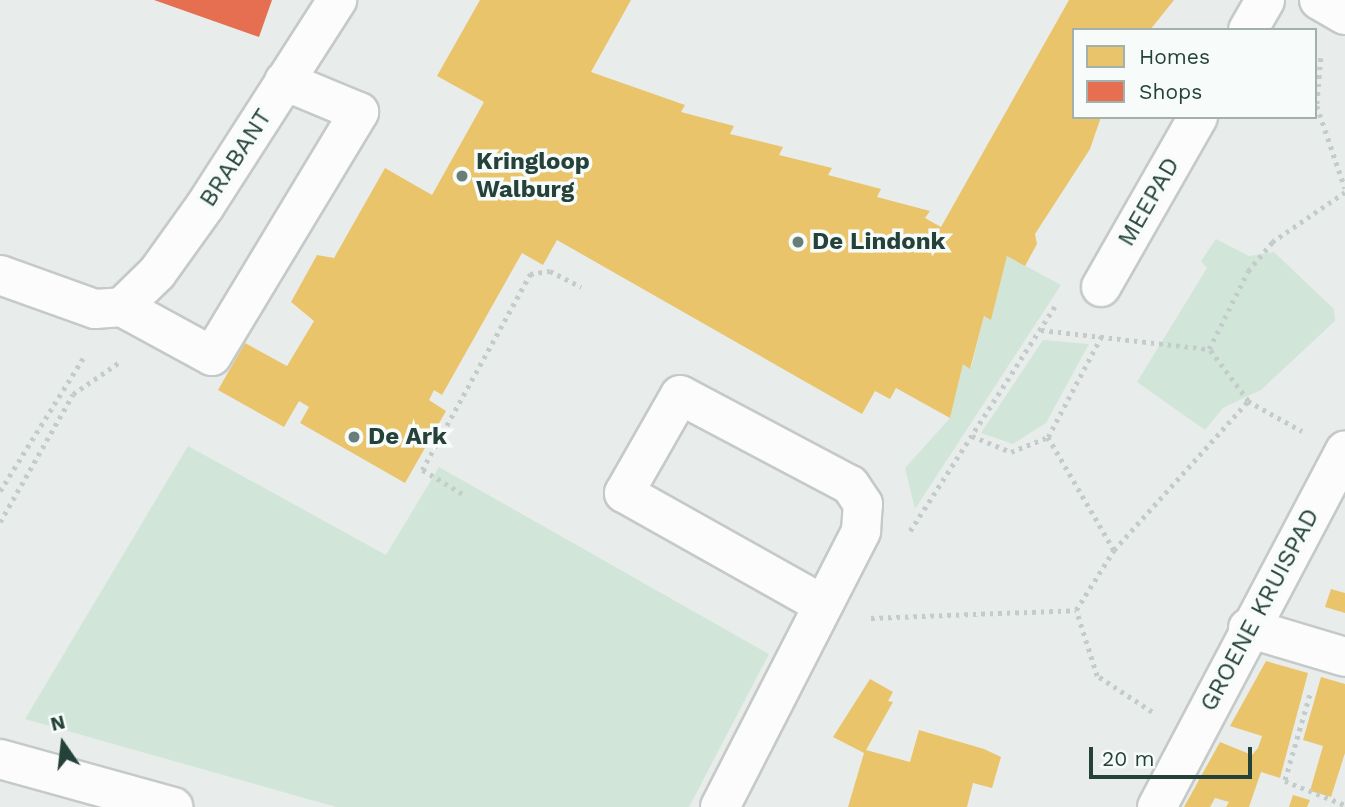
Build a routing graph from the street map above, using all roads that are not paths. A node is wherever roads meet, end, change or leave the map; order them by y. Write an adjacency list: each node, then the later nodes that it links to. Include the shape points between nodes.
1 (337, 0): 4 (street, BRABANT)
2 (1265, 0): 3 (street)
3 (1249, 28)
4 (284, 81): 8 (street, BRABANT, via 157,273); 8 (street, via 359,112 212,356)
5 (1197, 119): 7 (street, MEEPAD)
6 (0, 275): 8 (street, via 95,309)
7 (1101, 287)
8 (122, 307)
9 (1345, 450): 11 (street, GROENE KRUISPAD)
10 (822, 604): 10 (street, via 861,531 863,504 850,485 680,395 625,493); 15 (street)
11 (1248, 628): 12 (street); 16 (street, GROENE KRUISPAD)
12 (1334, 654)
13 (0, 759): 14 (street)
14 (173, 807)
15 (720, 807)
16 (1157, 807)

